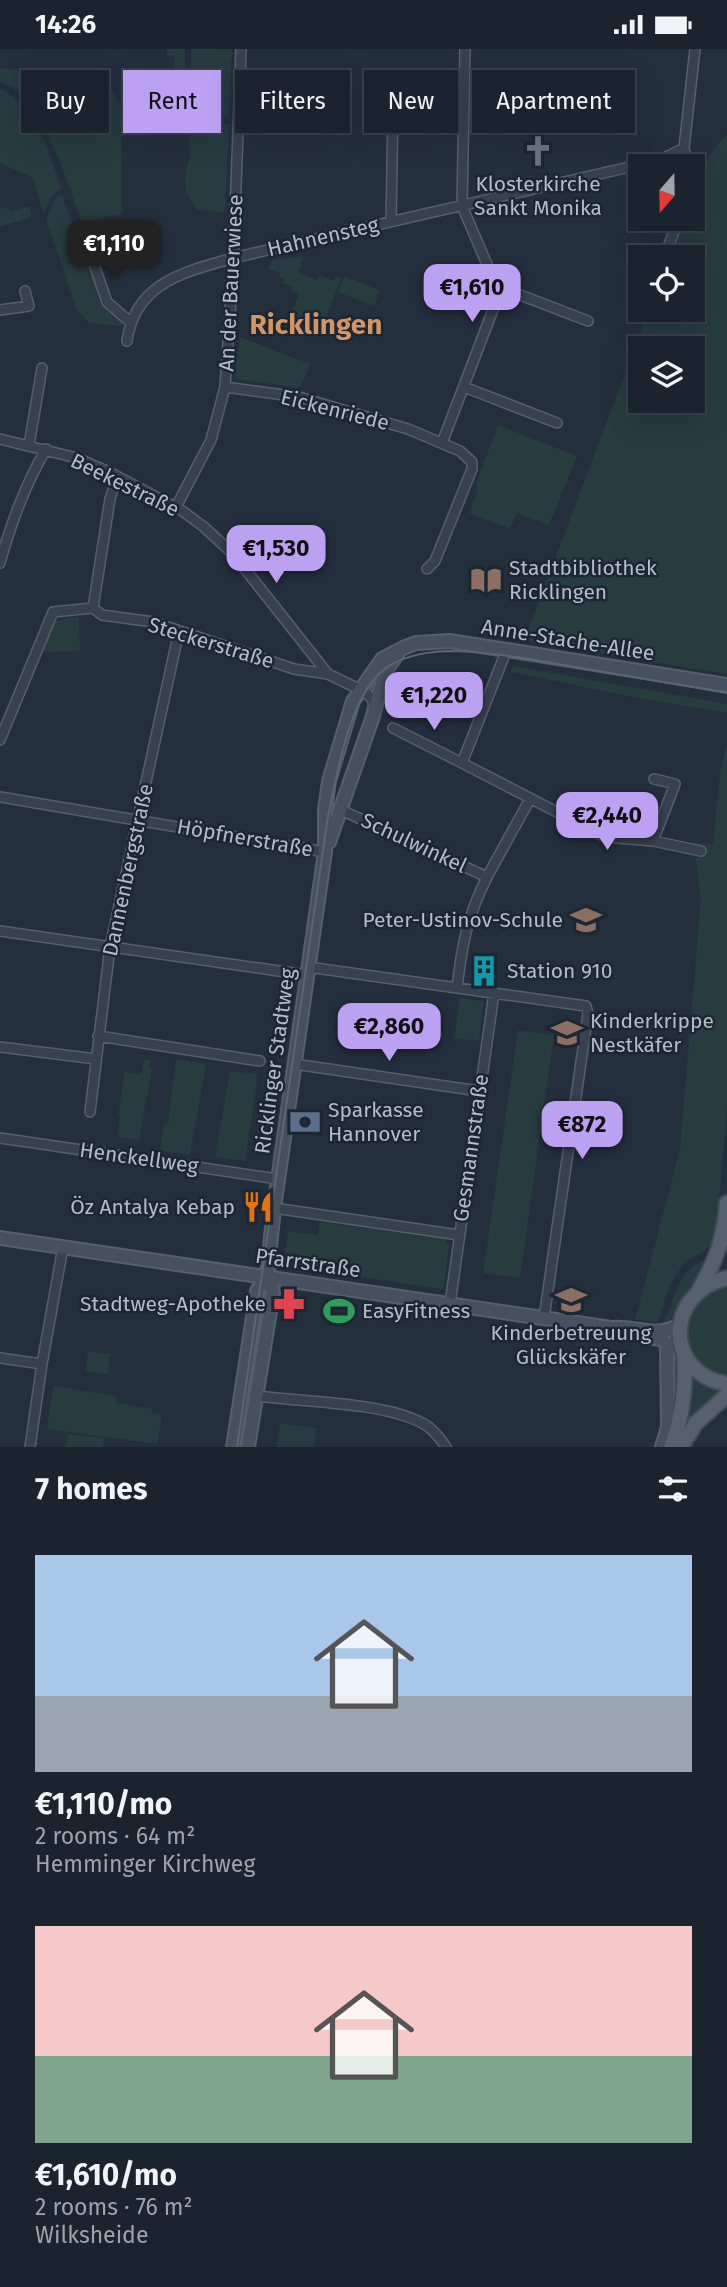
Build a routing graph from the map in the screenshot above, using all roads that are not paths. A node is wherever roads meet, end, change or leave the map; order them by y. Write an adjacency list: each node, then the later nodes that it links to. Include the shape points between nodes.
1 (241, 49): 10 (street, An der Bauerwiese)
2 (464, 49): 7 (street)
3 (695, 49): 5 (street)
4 (393, 133): 8 (street, Hahnensteg)
5 (684, 148): 6 (street); 7 (street, Hahnensteg, via 660,160)
6 (685, 154)
7 (462, 206): 8 (street, Hahnensteg); 11 (street)
8 (391, 221): 10 (street, Hahnensteg)
9 (88, 247): 14 (street, via 107,302)
10 (233, 258): 14 (street, Hahnensteg, via 157,286); 18 (street, An der Bauerwiese)
11 (498, 290): 15 (street); 19 (street)
12 (24, 291): 13 (street, via 29,306)
13 (0, 310)
14 (130, 321): 16 (street, Hahnensteg)
15 (588, 321)
16 (128, 341)
17 (42, 368): 23 (street)
18 (225, 387): 22 (street, Eickenriede, via 309,400); 26 (street, An der Bauerwiese, via 211,440)
19 (464, 387): 20 (street); 22 (street)
20 (557, 423)
21 (0, 439): 23 (street, Beekestraße)
22 (442, 443): 28 (street, Eickenriede, via 466,456 472,469)
23 (29, 445): 24 (street, Beekestraße)
24 (46, 449): 25 (street, Beekestraße); 27 (street, via 10,527)
25 (117, 477): 26 (street, Beekestraße); 29 (street)
26 (176, 507): 33 (street, Beekestraße, via 233,554)
27 (0, 563)
28 (428, 569)
29 (93, 608): 30 (street, Steckerstraße, via 102,615 153,622); 39 (street, Steckerstraße, via 54,612)
30 (179, 631): 33 (street, Steckerstraße, via 293,669); 45 (street, Dannenbergstraße)
31 (402, 648): 32 (street, Anne-Stache-Allee, via 450,641); 34 (street); 36 (street, Anne-Stache-Allee, via 382,659)
32 (507, 649): 35 (street, Anne-Stache-Allee); 40 (street)
33 (328, 674): 36 (street, Beekestraße)
34 (384, 675): 36 (street); 37 (street)
35 (727, 685)
36 (356, 695): 37 (street, Beekestraße, via 372,699); 48 (street, Ricklinger Stadtweg, via 329,781)
37 (375, 709): 44 (street, Ricklinger Stadtweg)
38 (393, 729): 40 (street)
39 (0, 740)
40 (462, 763): 43 (street)
41 (654, 779): 46 (street, via 675,784)
42 (0, 797): 45 (street, Höpfnerstraße)
43 (530, 799): 46 (street, via 605,837); 49 (street, Schulwinkel)
44 (341, 810): 48 (street, Ricklinger Stadtweg); 49 (street, Schulwinkel)
45 (137, 820): 48 (street, Höpfnerstraße); 51 (street, Dannenbergstraße)
46 (653, 842): 47 (street)
47 (701, 851)
48 (325, 852): 52 (street, Ricklinger Stadtweg)
49 (487, 877): 53 (street, Schulwinkel, via 472,907)
50 (0, 931): 51 (street)
51 (110, 947): 52 (street); 55 (street, Dannenbergstraße)
52 (308, 971): 53 (street); 59 (street, Ricklinger Stadtweg)
53 (457, 988): 54 (street)
54 (494, 993): 60 (street, Gesmannstraße); 73 (street, via 586,1006 588,1014)
55 (98, 1036): 57 (street, Dannenbergstraße); 58 (street)
56 (0, 1047): 57 (street)
57 (96, 1059): 61 (street, Dannenbergstraße)
58 (260, 1061)
59 (294, 1064): 60 (street); 63 (street, Ricklinger Stadtweg)
60 (479, 1091): 66 (street, Gesmannstraße)
61 (90, 1112)
62 (0, 1138): 63 (street, Henckellweg)
63 (278, 1179): 65 (street, Ricklinger Stadtweg)
64 (727, 1203): 71 (main road, via 717,1257)
65 (274, 1208): 66 (street); 69 (street, Ricklinger Stadtweg)
66 (459, 1235): 72 (street, Gesmannstraße)
67 (0, 1238): 68 (street, Pfarrstraße)
68 (63, 1247): 69 (street, Pfarrstraße); 78 (street)
69 (267, 1276): 72 (street, Pfarrstraße); 81 (street, Ricklinger Stadtweg, via 273,1293); 83 (street, Ricklinger Stadtweg, via 257,1291)
70 (727, 1278): 71 (main road)
71 (699, 1289): 74 (main road, via 686,1305)
72 (450, 1304): 73 (street, Pfarrstraße)
73 (544, 1318): 75 (street, Pfarrstraße)
74 (680, 1324): 75 (street, Pfarrstraße, via 660,1333); 76 (main road)
75 (611, 1328): 86 (street, Pfarrstraße, via 667,1344 668,1427)
76 (684, 1353): 79 (main road, via 703,1376); 87 (main road, via 685,1396)
77 (0, 1358): 78 (street)
78 (42, 1364): 82 (street)
79 (727, 1384)
80 (727, 1395): 88 (main road, via 696,1423)
81 (257, 1396): 84 (street, Ricklinger Stadtweg); 85 (street, via 407,1416 426,1425)
82 (30, 1447)
83 (233, 1447)
84 (248, 1447)
85 (446, 1447)
86 (662, 1447)
87 (671, 1447)
88 (681, 1447)

